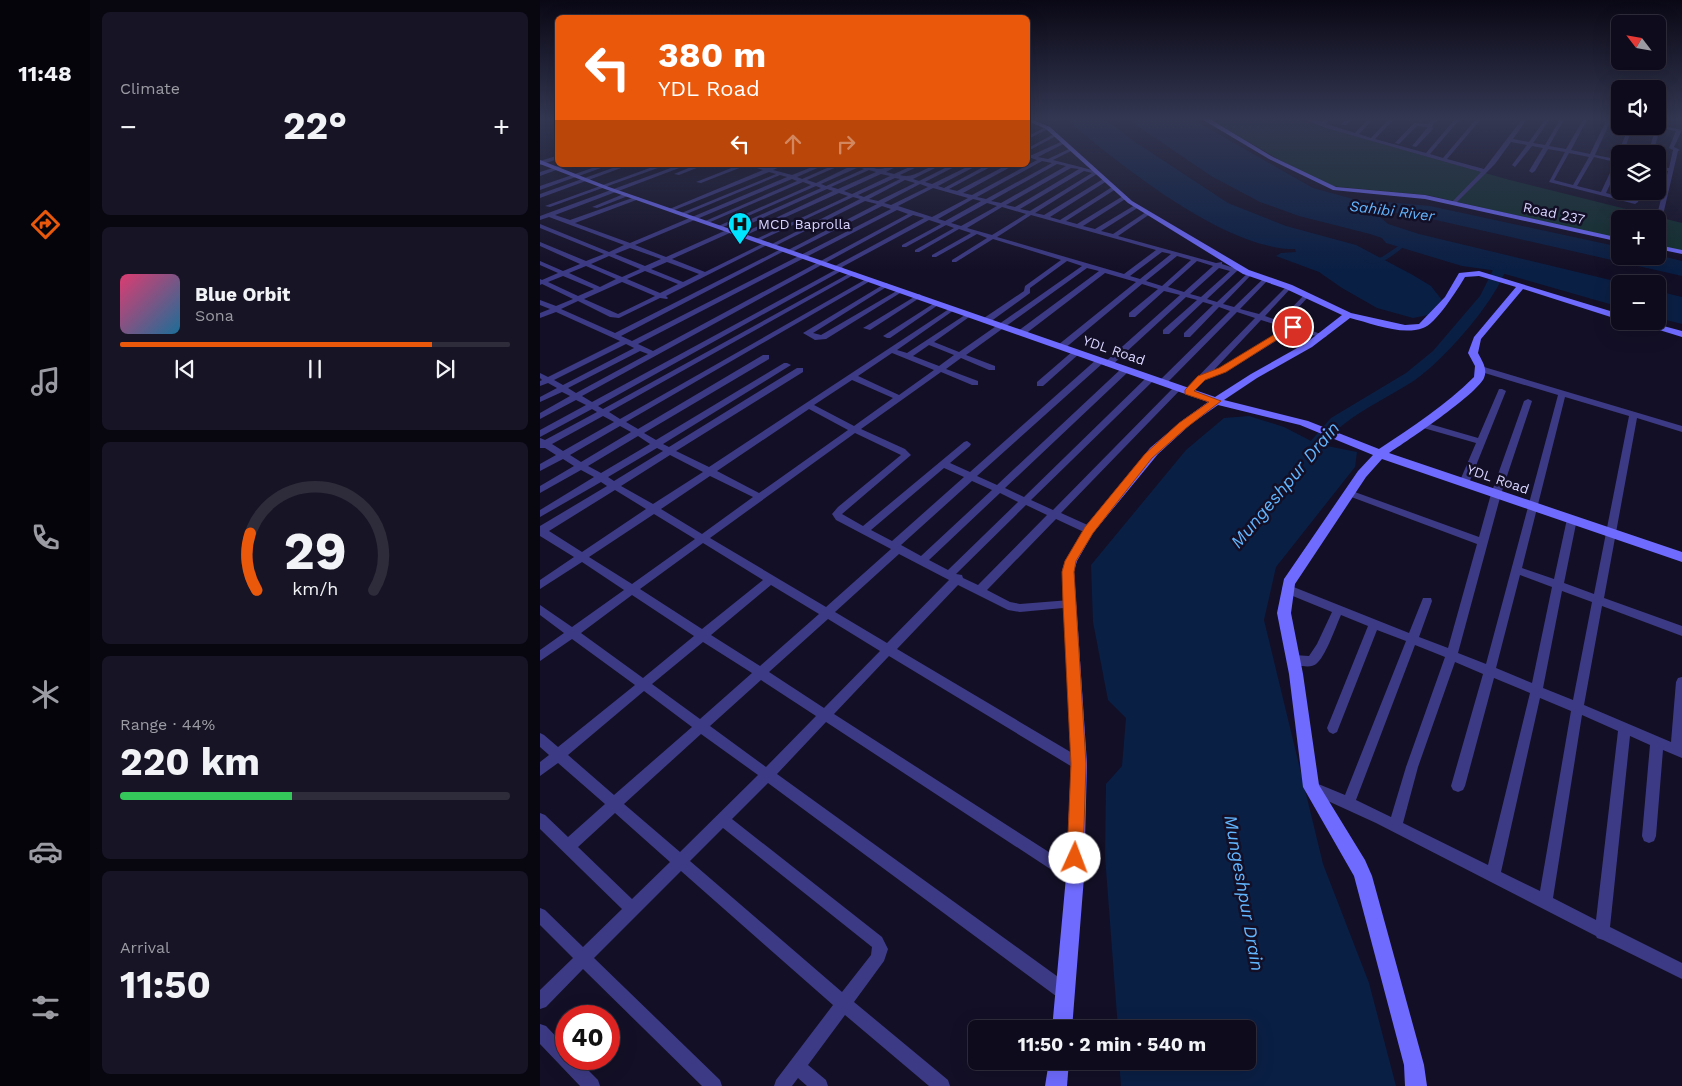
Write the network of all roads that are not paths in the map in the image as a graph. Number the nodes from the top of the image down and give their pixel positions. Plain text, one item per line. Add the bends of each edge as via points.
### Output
1 (565, 169) edge
2 (567, 169) edge
3 (596, 169) edge
4 (616, 169) edge
5 (651, 169) edge
6 (674, 169) edge
7 (691, 169) edge
8 (734, 169) edge
9 (759, 169) edge
10 (759, 169) edge
11 (767, 169) edge
12 (808, 169) edge
13 (829, 169) edge
14 (850, 169) edge
15 (870, 169) joint
16 (889, 169) edge
17 (910, 169) edge
18 (930, 169) edge
19 (947, 169) edge
20 (968, 169) edge
21 (984, 169) edge
22 (1004, 169) edge
23 (1028, 169) edge
24 (1046, 169) edge
25 (1065, 169) edge
26 (1083, 169) joint
27 (1092, 169) edge
28 (1293, 169) edge
29 (1476, 169) edge
30 (1486, 169) edge
31 (1558, 169) edge
32 (1585, 169) edge
33 (1666, 169) edge
34 (1671, 170) joint
35 (1484, 171) junction
36 (882, 172) junction
37 (1096, 172) junction
38 (781, 174) junction
39 (790, 174) junction
40 (674, 175) dead end
41 (576, 176) junction
42 (895, 176) junction
43 (1611, 177) edge
44 (908, 179) junction
45 (586, 180) junction
46 (803, 180) junction
47 (1105, 180) junction
48 (540, 181) edge
49 (699, 182) dead end
50 (920, 182) junction
51 (817, 184) junction
52 (600, 185) junction
53 (933, 186) junction
54 (1574, 187) junction
55 (540, 188) edge
56 (828, 188) junction
57 (1114, 188) junction
58 (945, 189) junction
59 (615, 191) junction
60 (839, 191) junction
61 (958, 193) junction
62 (1603, 194) junction
63 (626, 195) junction
64 (853, 195) junction
65 (540, 196) edge
66 (1611, 196) edge
67 (973, 197) junction
68 (637, 198) junction
69 (1125, 198) junction
70 (864, 199) junction
71 (987, 201) junction
72 (1454, 203) junction
73 (546, 204) dead end
74 (880, 204) junction
75 (1002, 205) junction
76 (661, 206) junction
77 (1137, 206) junction
78 (895, 208) junction
79 (1016, 209) junction
80 (670, 210) junction
81 (1661, 210) edge
82 (913, 213) junction
83 (1031, 213) junction
84 (1148, 213) junction
85 (682, 214) junction
86 (550, 215) junction
87 (1046, 217) junction
88 (540, 218) edge
89 (694, 218) junction
90 (931, 218) junction
91 (562, 219) junction
92 (572, 222) junction
93 (706, 222) junction
94 (1062, 222) junction
95 (946, 223) junction
96 (540, 226) edge
97 (1079, 226) junction
98 (719, 227) junction
99 (960, 227) junction
100 (730, 231) junction
101 (1097, 231) junction
102 (977, 232) junction
103 (742, 235) junction
104 (1114, 236) junction
105 (992, 237) junction
106 (1611, 238) edge
107 (757, 240) junction
108 (540, 244) edge
109 (770, 244) junction
110 (630, 245) junction
111 (904, 246) dead end
112 (1161, 249) junction
113 (1666, 249) edge
114 (787, 250) junction
115 (918, 251) dead end
116 (1682, 252) edge
117 (1176, 253) junction
118 (608, 254) junction
119 (804, 256) junction
120 (934, 256) dead end
121 (1066, 259) junction
122 (1196, 259) junction
123 (1225, 259) junction
124 (666, 260) junction
125 (954, 260) dead end
126 (822, 262) junction
127 (540, 263) edge
128 (586, 263) junction
129 (1087, 265) junction
130 (1218, 265) junction
131 (647, 268) junction
132 (839, 268) junction
133 (1236, 269) junction
134 (1104, 270) junction
135 (562, 273) junction
136 (854, 273) junction
137 (705, 274) junction
138 (1250, 274) junction
139 (1125, 277) junction
140 (624, 278) junction
141 (870, 279) junction
142 (1266, 279) junction
143 (541, 282) edge
144 (1142, 282) junction
145 (683, 284) junction
146 (886, 285) junction
147 (1522, 285) junction
148 (1289, 287) junction
149 (1162, 288) junction
150 (600, 289) junction
151 (902, 290) junction
152 (1184, 294) junction
153 (1308, 295) junction
154 (661, 296) junction
155 (919, 296) junction
156 (578, 299) junction
157 (1202, 300) junction
158 (540, 302) edge
159 (679, 303) junction
160 (938, 303) junction
161 (1218, 304) junction
162 (954, 308) junction
163 (556, 309) junction
164 (1236, 310) junction
165 (970, 314) junction
166 (1611, 314) edge
167 (707, 315) junction
168 (1132, 315) dead end
169 (1348, 315) junction
170 (540, 316) edge
171 (1260, 317) junction
172 (987, 320) junction
173 (1281, 323) junction
174 (1002, 325) junction
175 (1293, 327) junction
176 (867, 328) dead end
177 (1666, 330) edge
178 (1166, 332) dead end
179 (1022, 333) junction
180 (1682, 334) edge
181 (1187, 335) dead end
182 (616, 336) junction
183 (887, 336) dead end
184 (1323, 336) junction
185 (928, 342) junction
186 (632, 344) junction
187 (1061, 348) junction
188 (891, 350) junction
189 (1076, 353) junction
190 (653, 354) junction
191 (960, 355) junction
192 (908, 356) junction
193 (766, 357) dead end
194 (1104, 362) junction
195 (787, 365) dead end
196 (992, 368) dead end
197 (940, 369) junction
198 (1481, 369) junction
199 (800, 370) dead end
200 (1125, 370) junction
201 (851, 376) junction
202 (1150, 378) junction
203 (1202, 378) junction
204 (543, 380) edge
205 (975, 383) dead end
206 (1162, 383) junction
207 (1040, 384) dead end
208 (562, 388) junction
209 (1178, 388) junction
210 (1502, 391) dead end
211 (1188, 392) junction
212 (1562, 394) junction
213 (577, 396) junction
214 (899, 398) junction
215 (540, 400) edge
216 (1216, 401) junction
217 (1528, 402) dead end
218 (593, 405) junction
219 (807, 405) junction
220 (604, 411) junction
221 (1633, 415) junction
222 (540, 416) edge
223 (619, 422) junction
224 (1423, 425) junction
225 (1682, 429) edge
226 (855, 430) junction
227 (638, 433) junction
228 (540, 434) edge
229 (1480, 442) junction
230 (657, 443) junction
231 (542, 444) edge
232 (967, 444) dead end
233 (669, 451) junction
234 (1380, 454) junction
235 (563, 455) junction
236 (943, 464) junction
237 (582, 466) junction
238 (540, 468) edge
239 (709, 471) junction
240 (601, 477) junction
241 (970, 477) junction
242 (1464, 483) junction
243 (615, 485) junction
244 (540, 490) edge
245 (997, 490) junction
246 (1349, 493) junction
247 (1496, 494) junction
248 (760, 497) junction
249 (1022, 502) junction
250 (1533, 507) junction
251 (653, 509) junction
252 (540, 514) edge
253 (1053, 515) junction
254 (1572, 519) junction
255 (865, 530) junction
256 (1089, 530) junction
257 (541, 531) edge
258 (1610, 532) junction
259 (702, 539) junction
260 (1483, 542) junction
261 (896, 546) junction
262 (582, 557) junction
263 (1682, 557) edge
264 (922, 560) junction
265 (1517, 570) junction
266 (954, 576) junction
267 (770, 580) junction
268 (540, 585) edge
269 (1558, 585) junction
270 (632, 589) junction
271 (1287, 589) junction
272 (979, 591) junction
273 (1597, 599) junction
274 (1428, 602) dead end
275 (1070, 604) junction
276 (540, 609) edge
277 (1338, 610) junction
278 (826, 613) junction
279 (1374, 624) junction
280 (1682, 631) edge
281 (572, 632) junction
282 (703, 635) junction
283 (1412, 640) junction
284 (889, 650) junction
285 (1452, 655) junction
286 (540, 656) edge
287 (1293, 660) junction
288 (1490, 671) junction
289 (760, 672) junction
290 (1682, 682) edge
291 (643, 684) junction
292 (1536, 691) junction
293 (1681, 704) edge
294 (1578, 709) junction
295 (826, 715) junction
296 (701, 726) junction
297 (1333, 728) dead end
298 (1624, 729) junction
299 (540, 739) edge
300 (1657, 742) junction
301 (1680, 751) edge
302 (558, 754) junction
303 (1079, 764) junction
304 (540, 770) edge
305 (767, 775) junction
306 (1458, 786) dead end
307 (1311, 787) junction
308 (1348, 803) junction
309 (614, 804) junction
310 (722, 819) junction
311 (540, 820) edge
312 (1395, 826) junction
313 (1649, 836) dead end
314 (568, 846) junction
315 (680, 861) junction
316 (1493, 875) junction
317 (1075, 877) junction
318 (1545, 902) junction
319 (632, 909) junction
320 (540, 915) edge
321 (1602, 933) junction
322 (584, 960) junction
323 (1682, 971) edge
324 (1066, 994) junction
325 (540, 1001) edge
326 (844, 1004) junction
327 (1063, 1020) edge
328 (540, 1032) edge
329 (797, 1066) junction
330 (1058, 1070) edge
331 (592, 1086) edge
332 (714, 1086) edge
333 (782, 1086) edge
334 (820, 1086) edge
335 (942, 1086) edge
336 (1056, 1086) edge
337 (1416, 1086) edge

1 - 48 street
2 - 41 street, YDL Road
3 - 41 street
4 - 45 street
5 - 52 street
6 - 59 street
7 - 40 street
8 - 49 street
9 - 76 street
10 - 80 street
11 - 38 street
12 - 39 street
13 - 46 street
14 - 51 street
15 - 36 street
15 - 56 street
16 - 36 street
17 - 42 street
18 - 44 street
19 - 50 street
20 - 53 street
21 - 58 street
22 - 61 street
23 - 67 street
24 - 71 street
25 - 75 street
26 - 37 street
26 - 79 street
27 - 37 street
28 - 72 street, Road 237 via 1335,189
29 - 35 street
30 - 35 street
31 - 54 street via 1551,181
32 - 54 street
33 - 34 street
34 - 81 street
35 - 72 street
36 - 42 street
36 - 60 street
37 - 47 street
37 - 83 street
38 - 39 street
38 - 85 street
39 - 46 street
39 - 89 street
41 - 45 street, YDL Road
41 - 55 street
42 - 44 street
42 - 64 street
43 - 62 street
44 - 50 street
44 - 70 street
45 - 52 street, YDL Road
45 - 65 street
46 - 51 street
46 - 93 street
47 - 57 street
47 - 87 street
50 - 53 street
50 - 74 street
51 - 56 street
51 - 98 street
52 - 59 street, YDL Road
52 - 73 street
53 - 58 street
53 - 78 street
54 - 62 street
56 - 60 street
56 - 100 street
57 - 69 street
57 - 94 street
58 - 61 street
59 - 63 street, YDL Road
59 - 86 street
60 - 64 street
60 - 103 street
61 - 67 street
62 - 66 street
63 - 68 street, YDL Road
63 - 91 street
64 - 70 street
64 - 107 street
67 - 71 street
67 - 90 street
68 - 76 street, YDL Road
68 - 92 street
69 - 77 street
69 - 97 street
70 - 74 street
70 - 109 street
71 - 75 street
71 - 95 street
72 - 106 street, Road 237
74 - 78 street
74 - 114 street
75 - 79 street
75 - 99 street
76 - 80 street, YDL Road
77 - 84 street
77 - 101 street
78 - 82 street
78 - 119 street
79 - 83 street
80 - 85 street, YDL Road
82 - 90 street
82 - 126 street
83 - 87 street
83 - 105 street
84 - 104 street
84 - 123 street
85 - 89 street, YDL Road
86 - 88 street
86 - 91 street
87 - 94 street
89 - 93 street, YDL Road
89 - 110 street
90 - 95 street
90 - 132 street
91 - 92 street
92 - 110 street
93 - 98 street, YDL Road
94 - 97 street
95 - 99 street
95 - 111 street
96 - 118 street
97 - 101 street
98 - 100 street, YDL Road
99 - 102 street
99 - 115 street
100 - 103 street, YDL Road
100 - 124 street
101 - 104 street
102 - 105 street
102 - 120 street
103 - 107 street, YDL Road
104 - 112 street
105 - 121 street
105 - 125 street
107 - 109 street, YDL Road
108 - 128 street
109 - 114 street, YDL Road
109 - 137 street
110 - 118 street
110 - 124 street
112 - 117 street
112 - 139 street
113 - 116 street
114 - 119 street, YDL Road
114 - 159 street
117 - 122 street
117 - 144 street
118 - 128 street
118 - 131 street
119 - 126 street, YDL Road
119 - 167 street
121 - 129 street
121 - 172 street via 1026,286 1028,292
122 - 130 street
122 - 149 street
123 - 130 street
123 - 133 street
124 - 131 street
124 - 137 street
126 - 132 street, YDL Road
126 - 167 street
127 - 135 street
128 - 135 street
128 - 140 street
129 - 134 street
129 - 174 street
130 - 133 street
130 - 152 street
131 - 140 street
131 - 145 street
132 - 136 street, YDL Road
132 - 218 street
133 - 138 street
133 - 157 street
134 - 139 street
134 - 179 street
135 - 143 street
135 - 150 street
136 - 141 street, YDL Road
136 - 220 street
137 - 145 street
138 - 142 street
138 - 161 street
139 - 144 street
140 - 150 street
140 - 154 street
141 - 146 street, YDL Road
141 - 223 street
142 - 148 street
142 - 164 street
143 - 156 street
144 - 149 street
144 - 187 street
145 - 154 street
146 - 151 street, YDL Road
146 - 151 street via 807,333 823,337
147 - 166 street
147 - 169 street via 1482,273 1462,274 1448,298 1422,326 1405,328
147 - 198 street via 1476,341 1473,354
148 - 153 street
148 - 171 street
149 - 152 street
149 - 168 street
150 - 156 street
151 - 155 street, YDL Road
152 - 157 street
152 - 194 street
153 - 169 street
153 - 173 street
154 - 156 street via 616,316
154 - 159 street
155 - 160 street, YDL Road
155 - 176 street
156 - 163 street
157 - 161 street
157 - 178 street
158 - 163 street
159 - 167 street
159 - 182 street
160 - 162 street, YDL Road
160 - 183 street
161 - 164 street
161 - 181 street
162 - 165 street, YDL Road
162 - 188 street
163 - 170 street
163 - 182 street
164 - 171 street
164 - 206 street
165 - 172 street, YDL Road
165 - 185 street
167 - 186 street
167 - 190 street
169 - 184 street
171 - 173 street
171 - 203 street
172 - 174 street, YDL Road
173 - 175 street
174 - 179 street, YDL Road
174 - 191 street
175 - 184 street
175 - 203 street via 1223,370
177 - 180 street
179 - 187 street, YDL Road
182 - 186 street
184 - 216 street
185 - 191 street
185 - 192 street
186 - 190 street
186 - 204 street
186 - 208 street
187 - 189 street, YDL Road
188 - 192 street
188 - 201 street
189 - 194 street, YDL Road
189 - 207 street
190 - 213 street
191 - 196 street
191 - 197 street
192 - 197 street
193 - 227 street
194 - 200 street, YDL Road
194 - 241 street
195 - 230 street
197 - 205 street
197 - 214 street
198 - 212 street
198 - 224 street via 1479,378 1464,393
199 - 233 street
200 - 202 street, YDL Road
200 - 245 street
201 - 214 street
201 - 219 street
202 - 206 street, YDL Road
202 - 249 street
203 - 211 street
204 - 208 street
206 - 209 street, YDL Road
208 - 213 street
208 - 215 street
209 - 211 street, YDL Road
209 - 253 street
210 - 229 street
211 - 216 street, YDL Road
212 - 221 street
212 - 250 street
213 - 218 street
213 - 222 street
214 - 226 street
216 - 234 street, YDL Road via 1312,426
216 - 256 street via 1154,451
217 - 247 street
218 - 220 street
218 - 228 street
219 - 226 street
219 - 239 street
220 - 223 street
220 - 231 street
221 - 225 street
221 - 258 street
223 - 227 street
223 - 235 street
224 - 229 street
224 - 234 street
226 - 248 street
226 - 255 street via 906,455 837,514
227 - 230 street
227 - 237 street
229 - 242 street
230 - 233 street
230 - 240 street
231 - 235 street
232 - 236 street
233 - 239 street
233 - 243 street
234 - 242 street, YDL Road
234 - 246 street
235 - 237 street
235 - 238 street
236 - 241 street
236 - 255 street
237 - 240 street
237 - 244 street
239 - 248 street
239 - 251 street
240 - 243 street
240 - 252 street
241 - 245 street
241 - 261 street
242 - 247 street, YDL Road
243 - 251 street
243 - 257 street
245 - 249 street
245 - 264 street
246 - 260 street
246 - 271 street
247 - 250 street, YDL Road
247 - 260 street
248 - 259 street
249 - 253 street
249 - 266 street
250 - 254 street, YDL Road
250 - 265 street
251 - 259 street
251 - 262 street
253 - 256 street
253 - 272 street
254 - 258 street, YDL Road
254 - 269 street
255 - 261 street
256 - 275 street via 1069,566
257 - 262 street
258 - 263 street, YDL Road
258 - 273 street
259 - 267 street
259 - 270 street
260 - 285 street
261 - 264 street
261 - 278 street
262 - 268 street
262 - 270 street
264 - 266 street
265 - 269 street
265 - 288 street
266 - 272 street
266 - 284 street
267 - 278 street
267 - 282 street
269 - 273 street
269 - 292 street
270 - 281 street
270 - 282 street
271 - 277 street
271 - 287 street via 1284,613
272 - 275 street via 1014,607
273 - 280 street
273 - 294 street
274 - 283 street
275 - 303 street
276 - 281 street
277 - 279 street
277 - 287 street via 1312,661
278 - 284 street
278 - 289 street
279 - 283 street
279 - 297 street
281 - 286 street
281 - 291 street
282 - 289 street
282 - 291 street
283 - 285 street
283 - 308 street
284 - 295 street
284 - 303 street
285 - 288 street
285 - 312 street via 1412,767
287 - 307 street
288 - 292 street
288 - 306 street
289 - 295 street
289 - 296 street
290 - 293 street
291 - 296 street
291 - 302 street
292 - 294 street
292 - 316 street
293 - 301 street
294 - 298 street
294 - 318 street
295 - 305 street
295 - 317 street
296 - 305 street
296 - 309 street
298 - 300 street
298 - 321 street
299 - 302 street
300 - 301 street
300 - 313 street
302 - 304 street
302 - 309 street
303 - 317 street
305 - 310 street
305 - 324 street
307 - 308 street
307 - 337 street via 1362,876 1414,1065
308 - 312 street
309 - 314 street
309 - 315 street
310 - 315 street
310 - 326 street via 880,947 876,960
311 - 314 street
312 - 316 street
314 - 319 street
315 - 319 street
315 - 326 street
316 - 318 street
317 - 324 street
318 - 321 street
319 - 322 street
320 - 322 street
321 - 323 street
322 - 325 street
322 - 332 street
324 - 327 street
326 - 329 street
326 - 335 street
328 - 331 street
329 - 333 street
329 - 334 street
330 - 336 street

